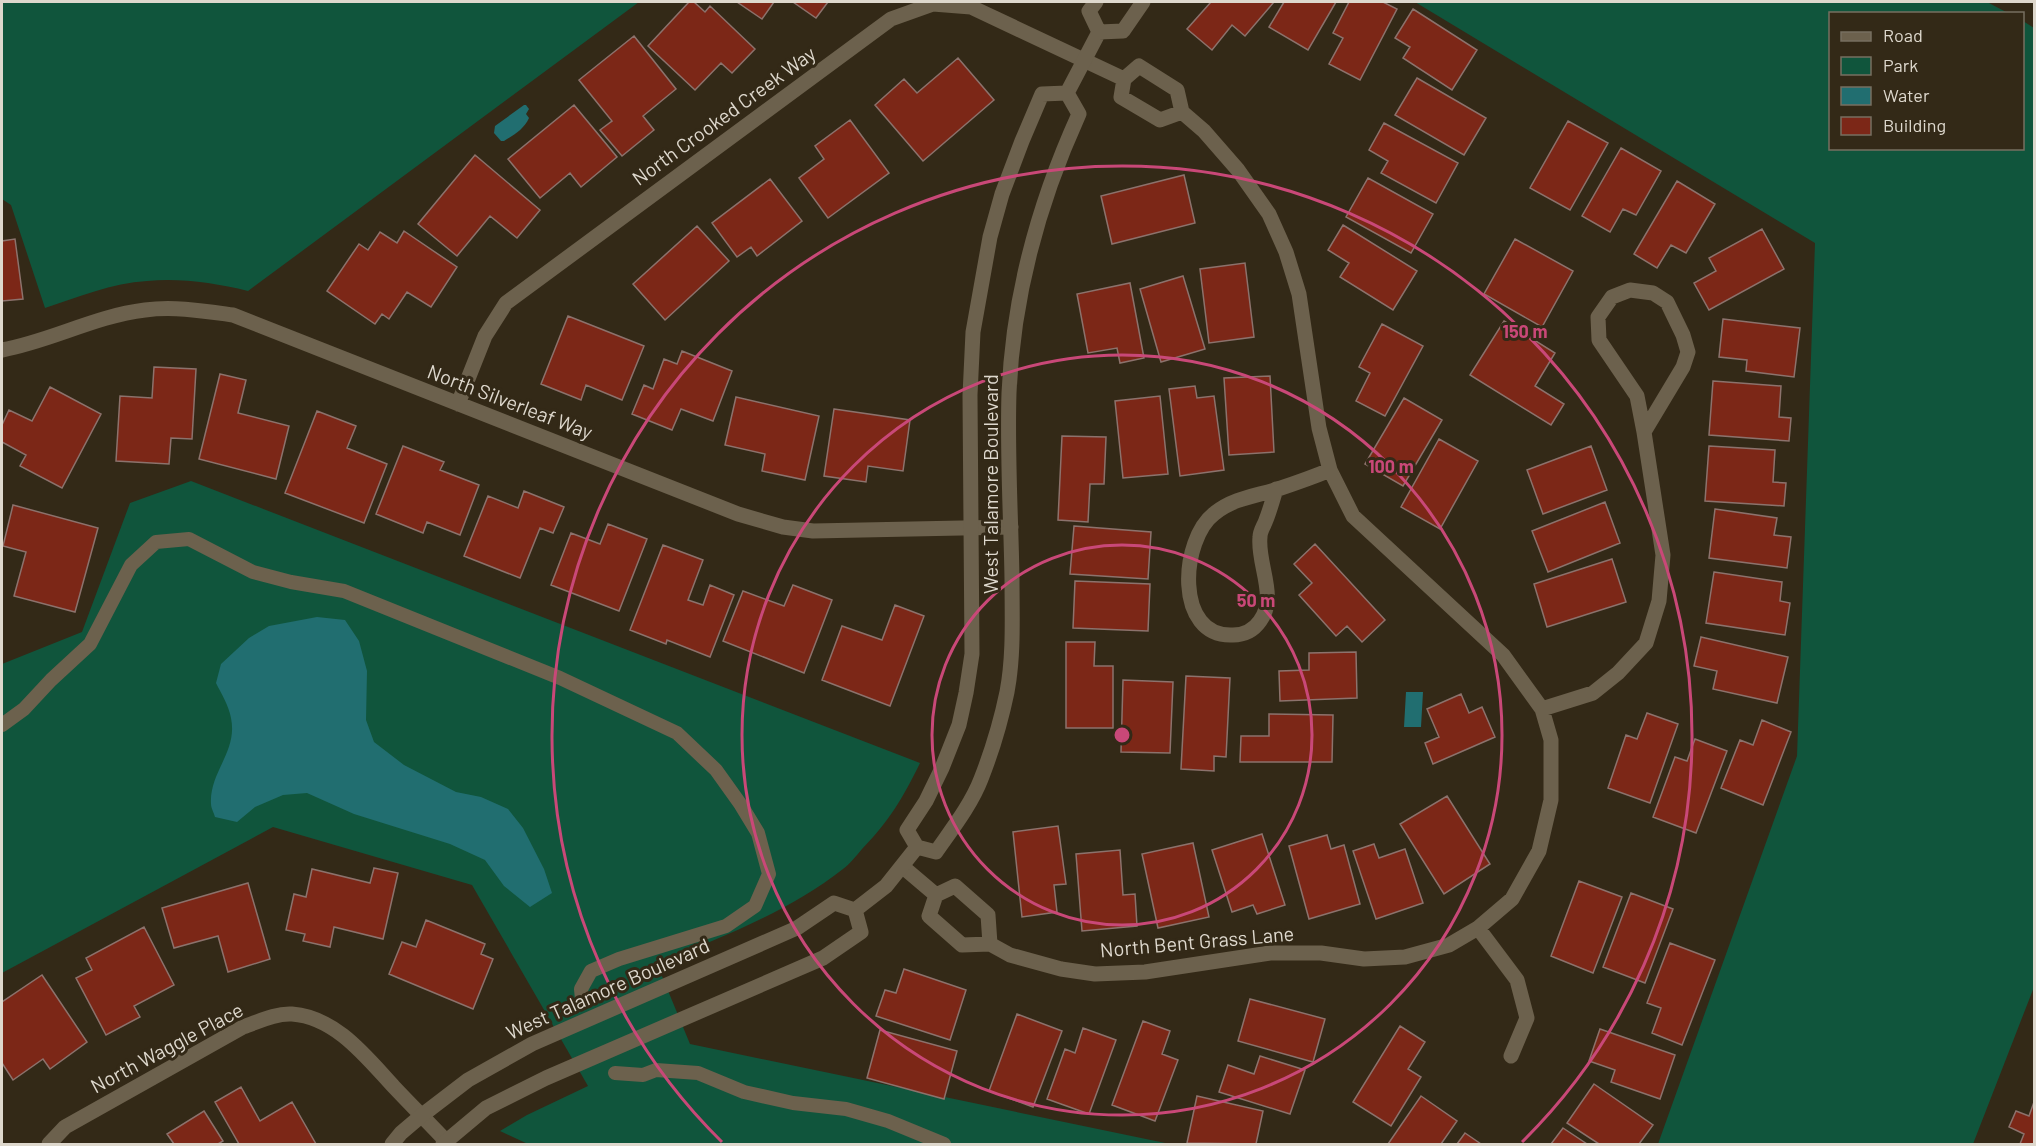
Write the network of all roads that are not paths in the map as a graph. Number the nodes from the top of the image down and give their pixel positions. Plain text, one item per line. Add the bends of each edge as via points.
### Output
1 (1096, 2) edge
2 (1143, 2) edge
3 (1099, 32) junction
4 (1084, 60) junction
5 (1124, 79) junction
6 (1067, 93) junction
7 (1182, 112) junction
8 (2, 350) edge
9 (458, 404) junction
10 (1644, 432) junction
11 (1330, 470) junction
12 (1276, 489) junction
13 (1011, 527) junction
14 (971, 529) junction
15 (1542, 709) junction
16 (2, 725) edge
17 (917, 847) junction
18 (903, 867) junction
19 (936, 895) junction
20 (855, 910) junction
21 (1478, 928) junction
22 (990, 944) junction
23 (582, 999) dead end
24 (1511, 1056) dead end
25 (615, 1073) dead end
26 (421, 1116) junction
27 (444, 1143) edge
28 (49, 1144) edge
29 (392, 1144) edge
30 (944, 1144) edge

1 - 3 street via 1089,11
2 - 3 street via 1123,31
3 - 4 street
4 - 5 street, North Crooked Creek Way
4 - 6 street
4 - 9 street, North Crooked Creek Way via 971,7 933,4 891,19 506,303 485,336
5 - 7 street via 1121,97 1160,120
5 - 7 street via 1139,66 1177,90
6 - 13 street, West Talamore Boulevard via 1078,114 1043,204 1023,280 1013,339 1009,394
6 - 14 street, West Talamore Boulevard via 1042,94 1002,194 990,237 973,333
7 - 11 street, North Bent Grass Lane via 1238,170 1269,214 1286,252 1299,294 1319,428
8 - 9 street, North Silverleaf Way via 146,309 193,309 233,315
9 - 14 street, North Silverleaf Way via 738,514 783,527 813,531
10 - 10 street via 1688,352 1667,302 1653,293 1630,290 1612,297 1598,317 1599,340 1637,396
10 - 15 street via 1663,555 1659,601 1646,644 1593,693
11 - 12 street
11 - 15 street, North Bent Grass Lane via 1353,516 1503,655
12 - 12 street via 1237,499 1213,514 1201,528 1189,566 1191,606 1209,630 1222,635 1248,633 1261,620 1267,605 1267,586 1259,552 1260,533
13 - 14 street, North Silverleaf Way
13 - 17 street, West Talamore Boulevard via 1013,632 1007,690 996,736 981,780 936,852
14 - 17 street, West Talamore Boulevard via 972,654 966,693 942,768 907,830
15 - 21 street, North Bent Grass Lane via 1551,740 1551,800 1539,851 1512,898
16 - 23 lane via 24,709 90,644 131,565 156,542 189,539 253,572 344,591 560,678 678,733 716,770 741,805 758,833 769,874 754,906 726,926 591,971 581,989
17 - 18 street
18 - 19 street
18 - 20 street
19 - 22 street, North Bent Grass Lane via 929,915 962,945
19 - 22 street via 956,886 988,915
20 - 26 street, West Talamore Boulevard via 834,903 797,928 532,1044 468,1080
20 - 27 street via 861,932 823,958 546,1078 486,1108
21 - 22 street, North Bent Grass Lane via 1449,945 1405,957 1270,953 1145,972 1105,974 1061,969 1010,955
21 - 24 street via 1520,989 1527,1018
25 - 30 lane via 698,1073 744,1092 888,1120
26 - 27 street, North Waggle Place
26 - 28 street, North Waggle Place via 348,1040 312,1018 291,1014 243,1027 65,1127
26 - 29 street, West Talamore Boulevard

